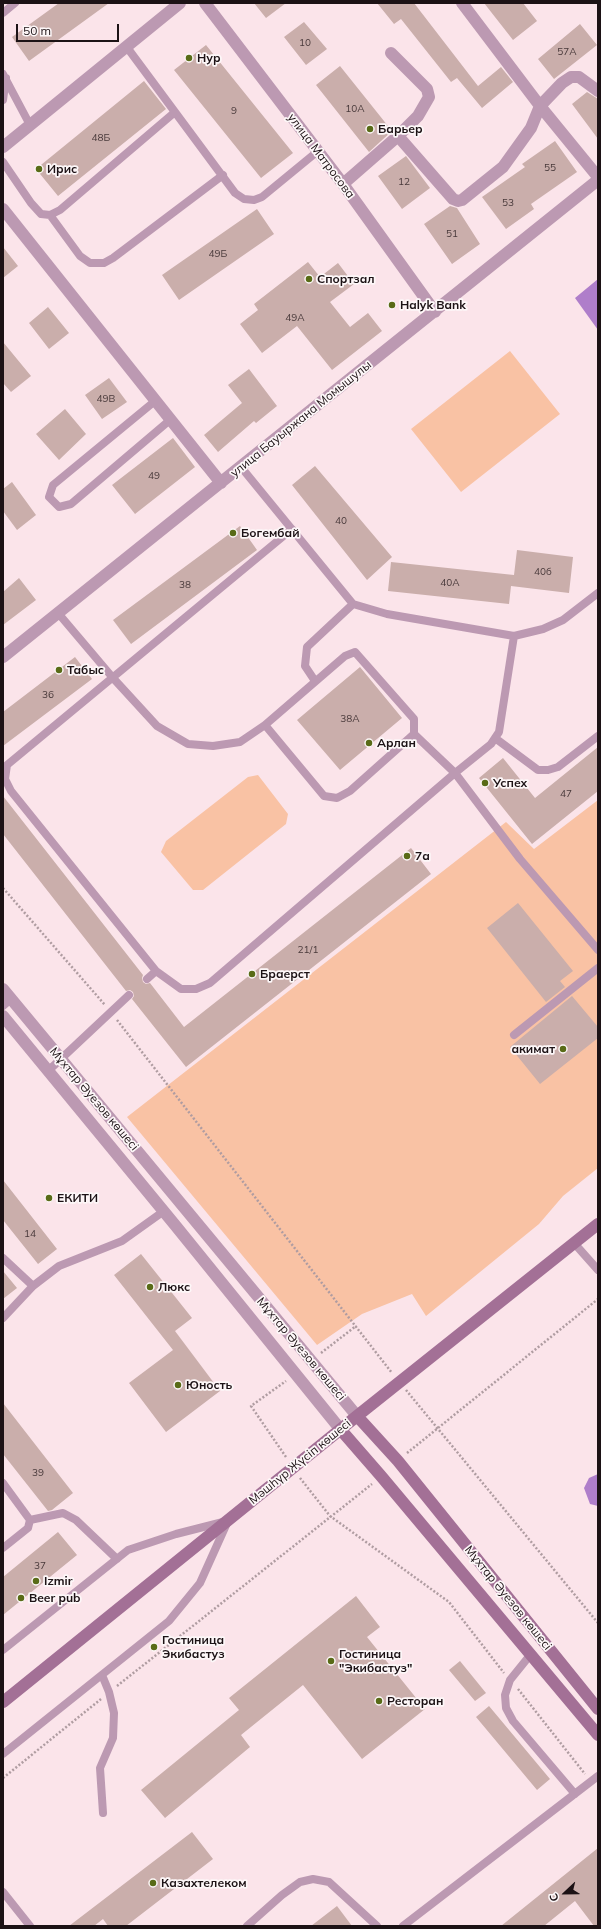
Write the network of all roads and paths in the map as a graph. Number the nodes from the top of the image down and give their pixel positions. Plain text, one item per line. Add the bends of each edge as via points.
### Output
1 (15, 3) edge
2 (180, 3) edge
3 (204, 3) edge
4 (462, 3) edge
5 (3, 13) edge
6 (126, 46) junction
7 (391, 53) dead end
8 (4, 76) edge
9 (598, 91) edge
10 (3, 100) edge
11 (540, 106) junction
12 (176, 112) junction
13 (30, 125) junction
14 (398, 136) junction
15 (3, 147) edge
16 (318, 151) junction
17 (3, 162) edge
18 (223, 175) junction
19 (598, 178) edge
20 (343, 184) junction
21 (3, 209) edge
22 (50, 215) junction
23 (435, 312) junction
24 (155, 401) junction
25 (170, 420) junction
26 (241, 467) junction
27 (221, 483) junction
28 (292, 529) junction
29 (598, 593) edge
30 (353, 604) junction
31 (58, 613) junction
32 (514, 636) junction
33 (4, 654) edge
34 (113, 678) junction
35 (314, 681) junction
36 (265, 725) junction
37 (414, 734) junction
38 (598, 736) edge
39 (495, 738) junction
40 (455, 773) junction
41 (3, 888) edge
42 (598, 950) edge
43 (598, 968) edge
44 (156, 971) junction
45 (147, 979) dead end
46 (3, 989) edge
47 (129, 996) dead end
48 (7, 1002) edge
49 (111, 1011) junction
50 (3, 1016) edge
51 (514, 1035) dead end
52 (60, 1058) junction
53 (48, 1071) junction
54 (164, 1211) junction
55 (598, 1224) edge
56 (574, 1243) junction
57 (3, 1258) edge
58 (598, 1270) edge
59 (33, 1286) junction
60 (598, 1299) edge
61 (3, 1318) edge
62 (399, 1382) junction
63 (251, 1406) dead end
64 (357, 1416) junction
65 (438, 1428) junction
66 (341, 1430) junction
67 (398, 1461) junction
68 (293, 1468) junction
69 (382, 1476) junction
70 (3, 1483) edge
71 (330, 1516) junction
72 (30, 1520) junction
73 (228, 1521) junction
74 (3, 1548) edge
75 (116, 1559) junction
76 (598, 1623) edge
77 (3, 1650) edge
78 (531, 1654) junction
79 (102, 1675) junction
80 (510, 1680) junction
81 (109, 1692) junction
82 (3, 1702) edge
83 (598, 1709) edge
84 (598, 1734) edge
85 (3, 1754) edge
86 (598, 1776) edge
87 (3, 1778) edge
88 (591, 1782) junction
89 (575, 1794) junction
90 (103, 1813) dead end
91 (3, 1892) edge
92 (373, 1925) edge
93 (30, 1926) edge
94 (247, 1926) edge
95 (403, 1926) edge

1 - 5 lane
2 - 6 street
3 - 16 street, улица Матросова
4 - 11 street
6 - 12 lane
6 - 13 street
7 - 14 street via 427,89 430,97 418,116
8 - 10 lane
8 - 13 lane
9 - 11 street via 585,81 571,77
11 - 14 street via 531,128 503,167 458,201 453,199
11 - 19 street
12 - 18 lane
12 - 22 lane via 60,210
13 - 15 street
14 - 20 street
16 - 18 lane via 262,197 254,200 235,193
16 - 20 street, улица Матросова
17 - 22 lane via 31,203 41,214
18 - 22 lane via 104,263 90,263 80,256
19 - 23 street, улица Бауыржана Момышулы
20 - 23 street, улица Матросова
21 - 24 street
23 - 26 street, улица Бауыржана Момышулы
24 - 25 street
24 - 25 lane via 53,485 49,497 59,507 71,504
25 - 27 street
26 - 27 street, улица Бауыржана Момышулы
26 - 28 lane
27 - 31 street, улица Бауыржана Момышулы
28 - 30 lane
28 - 34 lane
29 - 32 lane via 563,620 544,629
30 - 32 lane via 387,614
30 - 35 lane via 306,647 305,666
31 - 33 street, улица Бауыржана Момышулы
31 - 34 lane
32 - 39 lane via 499,732
34 - 36 lane via 157,726 188,744 213,746 240,742
34 - 44 lane via 7,765 5,779 11,792
35 - 36 lane
35 - 37 lane via 345,656 355,652 414,719
36 - 37 lane via 324,796 336,798 350,791
37 - 40 lane
38 - 39 lane via 558,767 548,770 538,770
39 - 40 lane
40 - 42 lane via 520,859
40 - 44 lane via 210,983 196,989 181,989
41 - 49 path
43 - 51 lane
44 - 45 lane
46 - 48 street, Мұхтар Әуезов көшесі
47 - 49 lane
48 - 52 street, Мұхтар Әуезов көшесі
49 - 52 lane
49 - 62 path
50 - 53 street, Мұхтар Әуезов көшесі
52 - 53 lane
52 - 64 street, Мұхтар Әуезов көшесі
53 - 54 street, Мұхтар Әуезов көшесі
54 - 59 lane via 122,1241 59,1266
54 - 66 street, Мұхтар Әуезов көшесі
55 - 56 main road, Мәшһүр Жүсіп көшесі
56 - 58 lane
56 - 62 main road, Мәшһүр Жүсіп көшесі
57 - 59 lane
59 - 61 lane
60 - 65 path
62 - 64 main road, Мәшһүр Жүсіп көшесі
62 - 65 path
63 - 68 path
64 - 66 main road, Мәшһүр Жүсіп көшесі
64 - 67 main road, Мұхтар Әуезов көшесі
65 - 67 path
65 - 76 path
66 - 68 main road, Мәшһүр Жүсіп көшесі
66 - 69 main road, Мұхтар Әуезов көшесі
67 - 83 main road, Мұхтар Әуезов көшесі
68 - 71 path
68 - 73 main road, Мәшһүр Жүсіп көшесі
69 - 71 path
69 - 78 main road, Мұхтар Әуезов көшесі
70 - 72 lane
71 - 80 path via 449,1602
71 - 81 path
72 - 74 lane via 28,1528
72 - 75 lane via 63,1513 76,1520
73 - 75 lane via 128,1550
73 - 79 lane via 200,1583 170,1621
73 - 82 main road, Мәшһүр Жүсіп көшесі
75 - 77 lane
78 - 80 lane
78 - 84 main road, Мұхтар Әуезов көшесі
79 - 81 lane
79 - 85 lane
80 - 88 path
80 - 89 lane via 505,1695 506,1708 513,1720
81 - 87 path
81 - 90 lane via 114,1713 113,1738 100,1768
86 - 88 lane
88 - 89 lane
89 - 95 lane
91 - 93 lane
92 - 94 lane via 329,1882 313,1879 300,1882

